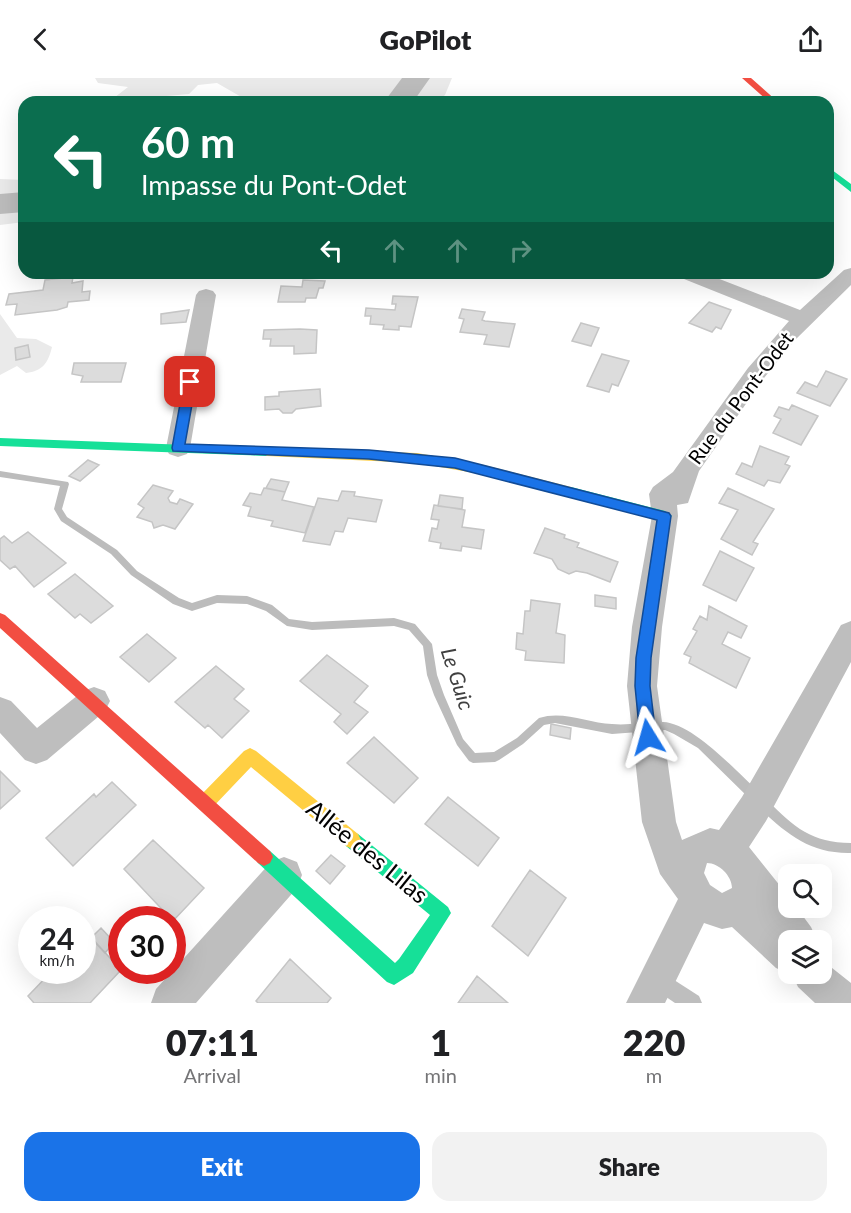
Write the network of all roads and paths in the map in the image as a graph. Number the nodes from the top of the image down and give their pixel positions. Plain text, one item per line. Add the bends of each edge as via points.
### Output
1 (746, 78) edge
2 (767, 96) edge
3 (834, 175) edge
4 (851, 189) edge
5 (851, 274) edge
6 (701, 279) edge
7 (206, 295) dead end
8 (804, 319) junction
9 (0, 442) edge
10 (178, 448) junction
11 (664, 516) junction
12 (0, 619) edge
13 (851, 634) edge
14 (94, 701) junction
15 (0, 711) edge
16 (654, 771) junction
17 (205, 803) junction
18 (727, 856) junction
19 (284, 875) junction
20 (710, 900) junction
21 (790, 930) edge
22 (778, 947) edge
23 (658, 978) edge
24 (823, 984) edge
25 (831, 984) edge
26 (170, 1003) edge
27 (692, 1003) edge
28 (845, 1003) edge

1 - 2 main road
3 - 4 main road
5 - 8 street, Rue du Pont-Odet
6 - 8 street, Rue du Pont-Odet
7 - 10 street
8 - 11 street, Rue du Pont-Odet via 756,373 682,479 678,498
9 - 10 main road
10 - 11 main road via 369,455 455,463
11 - 16 street, Rue du Pont-Odet via 644,658 646,727
12 - 14 main road, Allée des Lilas
13 - 18 street
14 - 15 street via 36,749
14 - 17 main road, Allée des Lilas
16 - 18 street, Rue du Pont-Odet via 674,819
16 - 20 street, Rue du Pont-Odet via 659,822 672,862
17 - 19 main road, Allée des Lilas
17 - 19 main road, Allée des Lilas via 250,756 442,913 406,966 394,975
18 - 20 street via 686,865
18 - 20 street via 750,885 744,902
18 - 21 street, Rue du Pont-Odet
19 - 26 street
20 - 22 street, Rue du Pont-Odet
20 - 23 street via 697,935
23 - 27 lane
24 - 28 street
25 - 28 street

